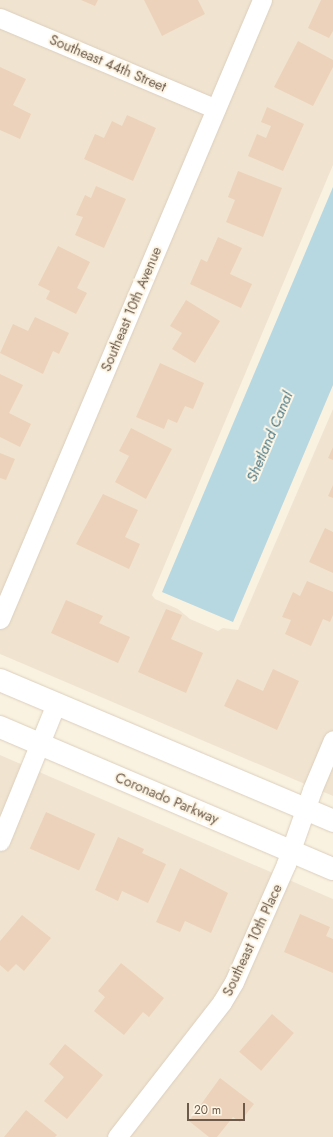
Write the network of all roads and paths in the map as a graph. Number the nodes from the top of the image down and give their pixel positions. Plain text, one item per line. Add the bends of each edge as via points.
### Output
1 (262, 0) edge
2 (0, 18) edge
3 (216, 108) junction
4 (0, 619) edge
5 (0, 680) edge
6 (56, 704) junction
7 (0, 727) edge
8 (333, 740) edge
9 (39, 744) junction
10 (305, 810) junction
11 (333, 821) edge
12 (0, 841) edge
13 (291, 852) junction
14 (333, 869) edge
15 (117, 1137) edge

1 - 3 street, Southeast 10th Avenue
2 - 3 street, Southeast 44th Street
3 - 4 street, Southeast 10th Avenue
5 - 6 street
6 - 9 street
6 - 10 street
7 - 9 street, Coronado Parkway
8 - 10 street, Southeast 10th Place
9 - 12 street
9 - 13 street, Coronado Parkway
10 - 11 street
10 - 13 street, Southeast 10th Place
13 - 14 street, Coronado Parkway
13 - 15 street, Southeast 10th Place via 256,936 222,1002

